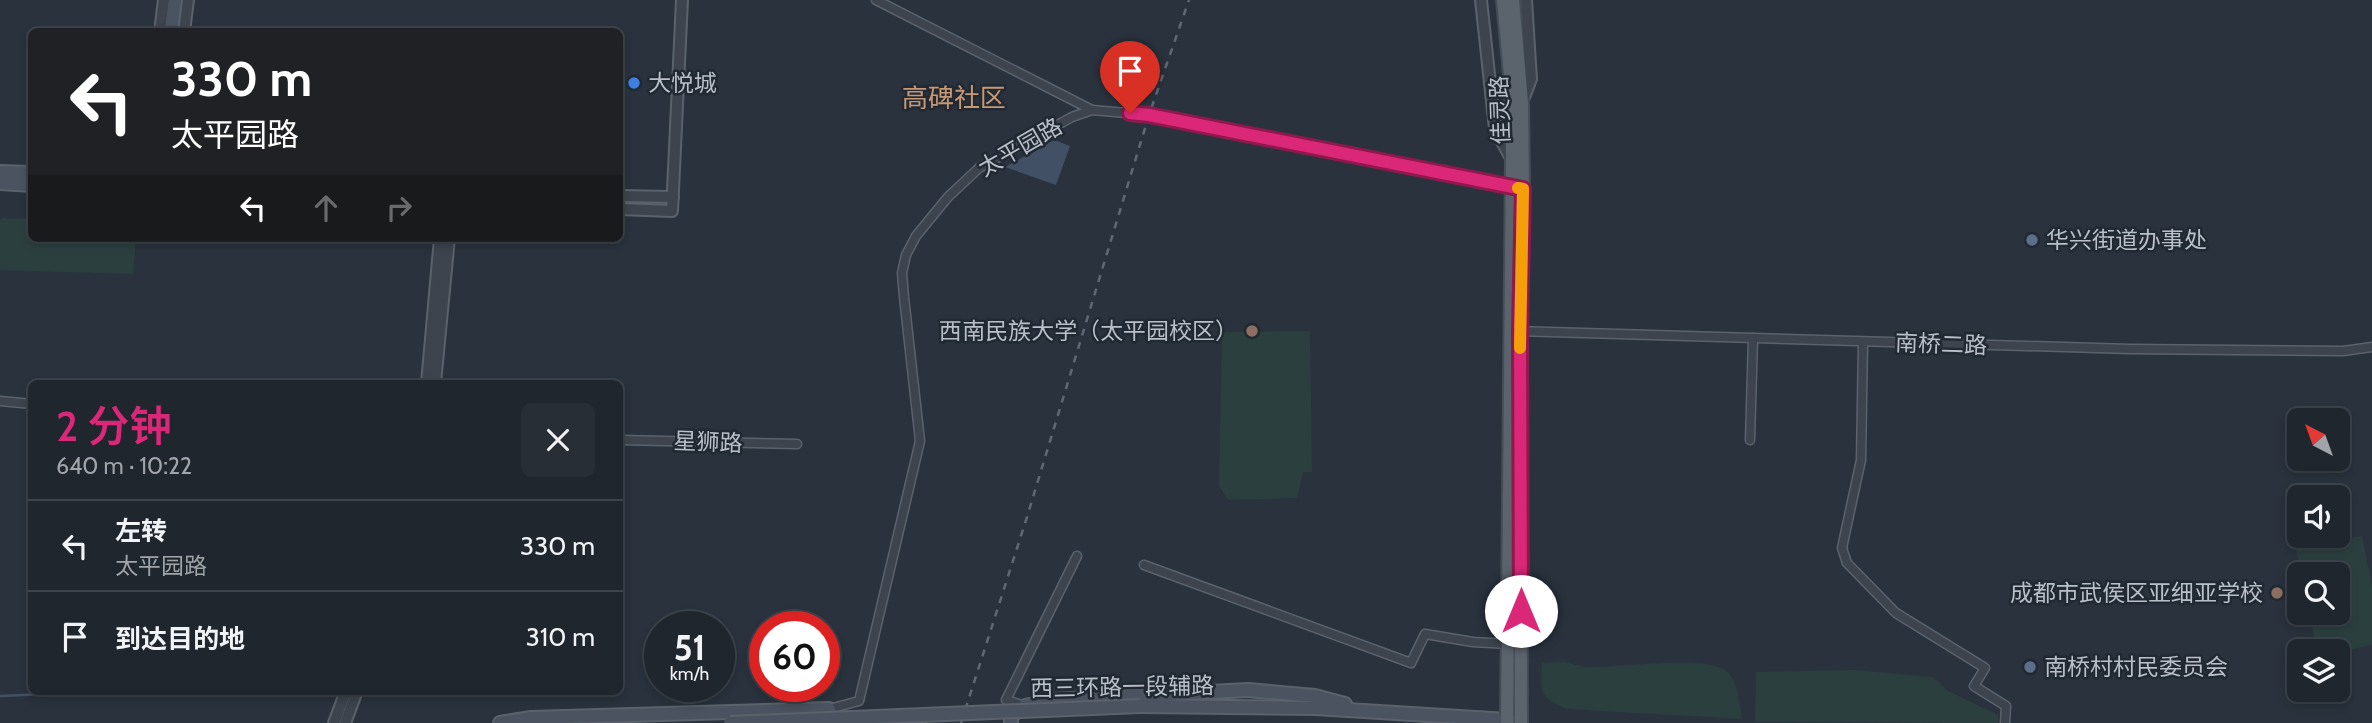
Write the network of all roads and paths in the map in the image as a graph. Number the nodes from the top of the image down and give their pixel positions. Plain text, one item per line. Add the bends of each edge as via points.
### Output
1 (164, 0) edge
2 (174, 0) edge
3 (188, 0) edge
4 (682, 0) edge
5 (876, 0) edge
6 (1481, 0) edge
7 (1503, 0) edge
8 (1513, 0) edge
9 (1526, 0) edge
10 (160, 28) edge
11 (171, 28) edge
12 (184, 28) edge
13 (1516, 85) junction
14 (1522, 102) junction
15 (1092, 110) junction
16 (1512, 160) junction
17 (0, 172) edge
18 (28, 173) edge
19 (0, 183) edge
20 (28, 185) edge
21 (1517, 188) junction
22 (623, 196) edge
23 (673, 197) junction
24 (623, 209) edge
25 (440, 242) edge
26 (449, 242) edge
27 (1515, 330) junction
28 (1753, 338) junction
29 (1863, 342) junction
30 (2372, 347) edge
31 (428, 380) edge
32 (435, 380) edge
33 (0, 401) edge
34 (28, 404) edge
35 (623, 440) edge
36 (1749, 440) dead end
37 (797, 444) dead end
38 (1077, 555) dead end
39 (1144, 565) dead end
40 (1508, 644) junction
41 (344, 695) edge
42 (356, 695) edge
43 (1025, 706) junction
44 (829, 709) junction
45 (1372, 712) junction
46 (1512, 722) edge
47 (334, 723) edge
48 (345, 723) edge
49 (500, 723) edge
50 (730, 723) edge
51 (828, 723) edge
52 (1012, 723) edge
53 (2005, 723) edge

1 - 10 street
2 - 11 main road
3 - 12 street
4 - 23 street
5 - 15 street
6 - 16 street via 1496,129
7 - 13 main road, 佳灵路
8 - 13 main road, 佳灵路
9 - 14 street via 1531,79
13 - 14 main road, 佳灵路
13 - 16 main road, 佳灵路
14 - 21 main road, 佳灵路
15 - 21 street, 太平园路 via 1149,115
15 - 44 street, 太平园路 via 979,168 948,197 906,255 902,273 920,440 859,701
16 - 21 main road, 佳灵路
17 - 18 main road
19 - 20 main road
21 - 27 main road, 佳灵路
22 - 23 street
23 - 24 street via 673,211
25 - 31 street
26 - 32 street
27 - 28 street, 南桥二路
27 - 40 main road, 佳灵路
27 - 46 main road, 佳灵路
28 - 29 street, 南桥二路
28 - 36 street
29 - 30 street, 南桥二路 via 2316,351
29 - 53 street via 1861,460 1842,548 1847,563 1896,613 1984,668 1973,686 2006,706
33 - 34 street
35 - 37 street, 星狮路
38 - 43 street via 1006,699
39 - 40 street via 1411,663 1425,634
40 - 46 main road, 佳灵路
41 - 47 street
42 - 48 street
43 - 45 main road via 1121,695 1248,690 1315,696
43 - 52 main road via 1012,716
44 - 49 main road via 531,718
44 - 51 main road
45 - 46 main road, 西三环路一段辅路
45 - 50 main road, 西三环路一段辅路, bridge via 1140,706

